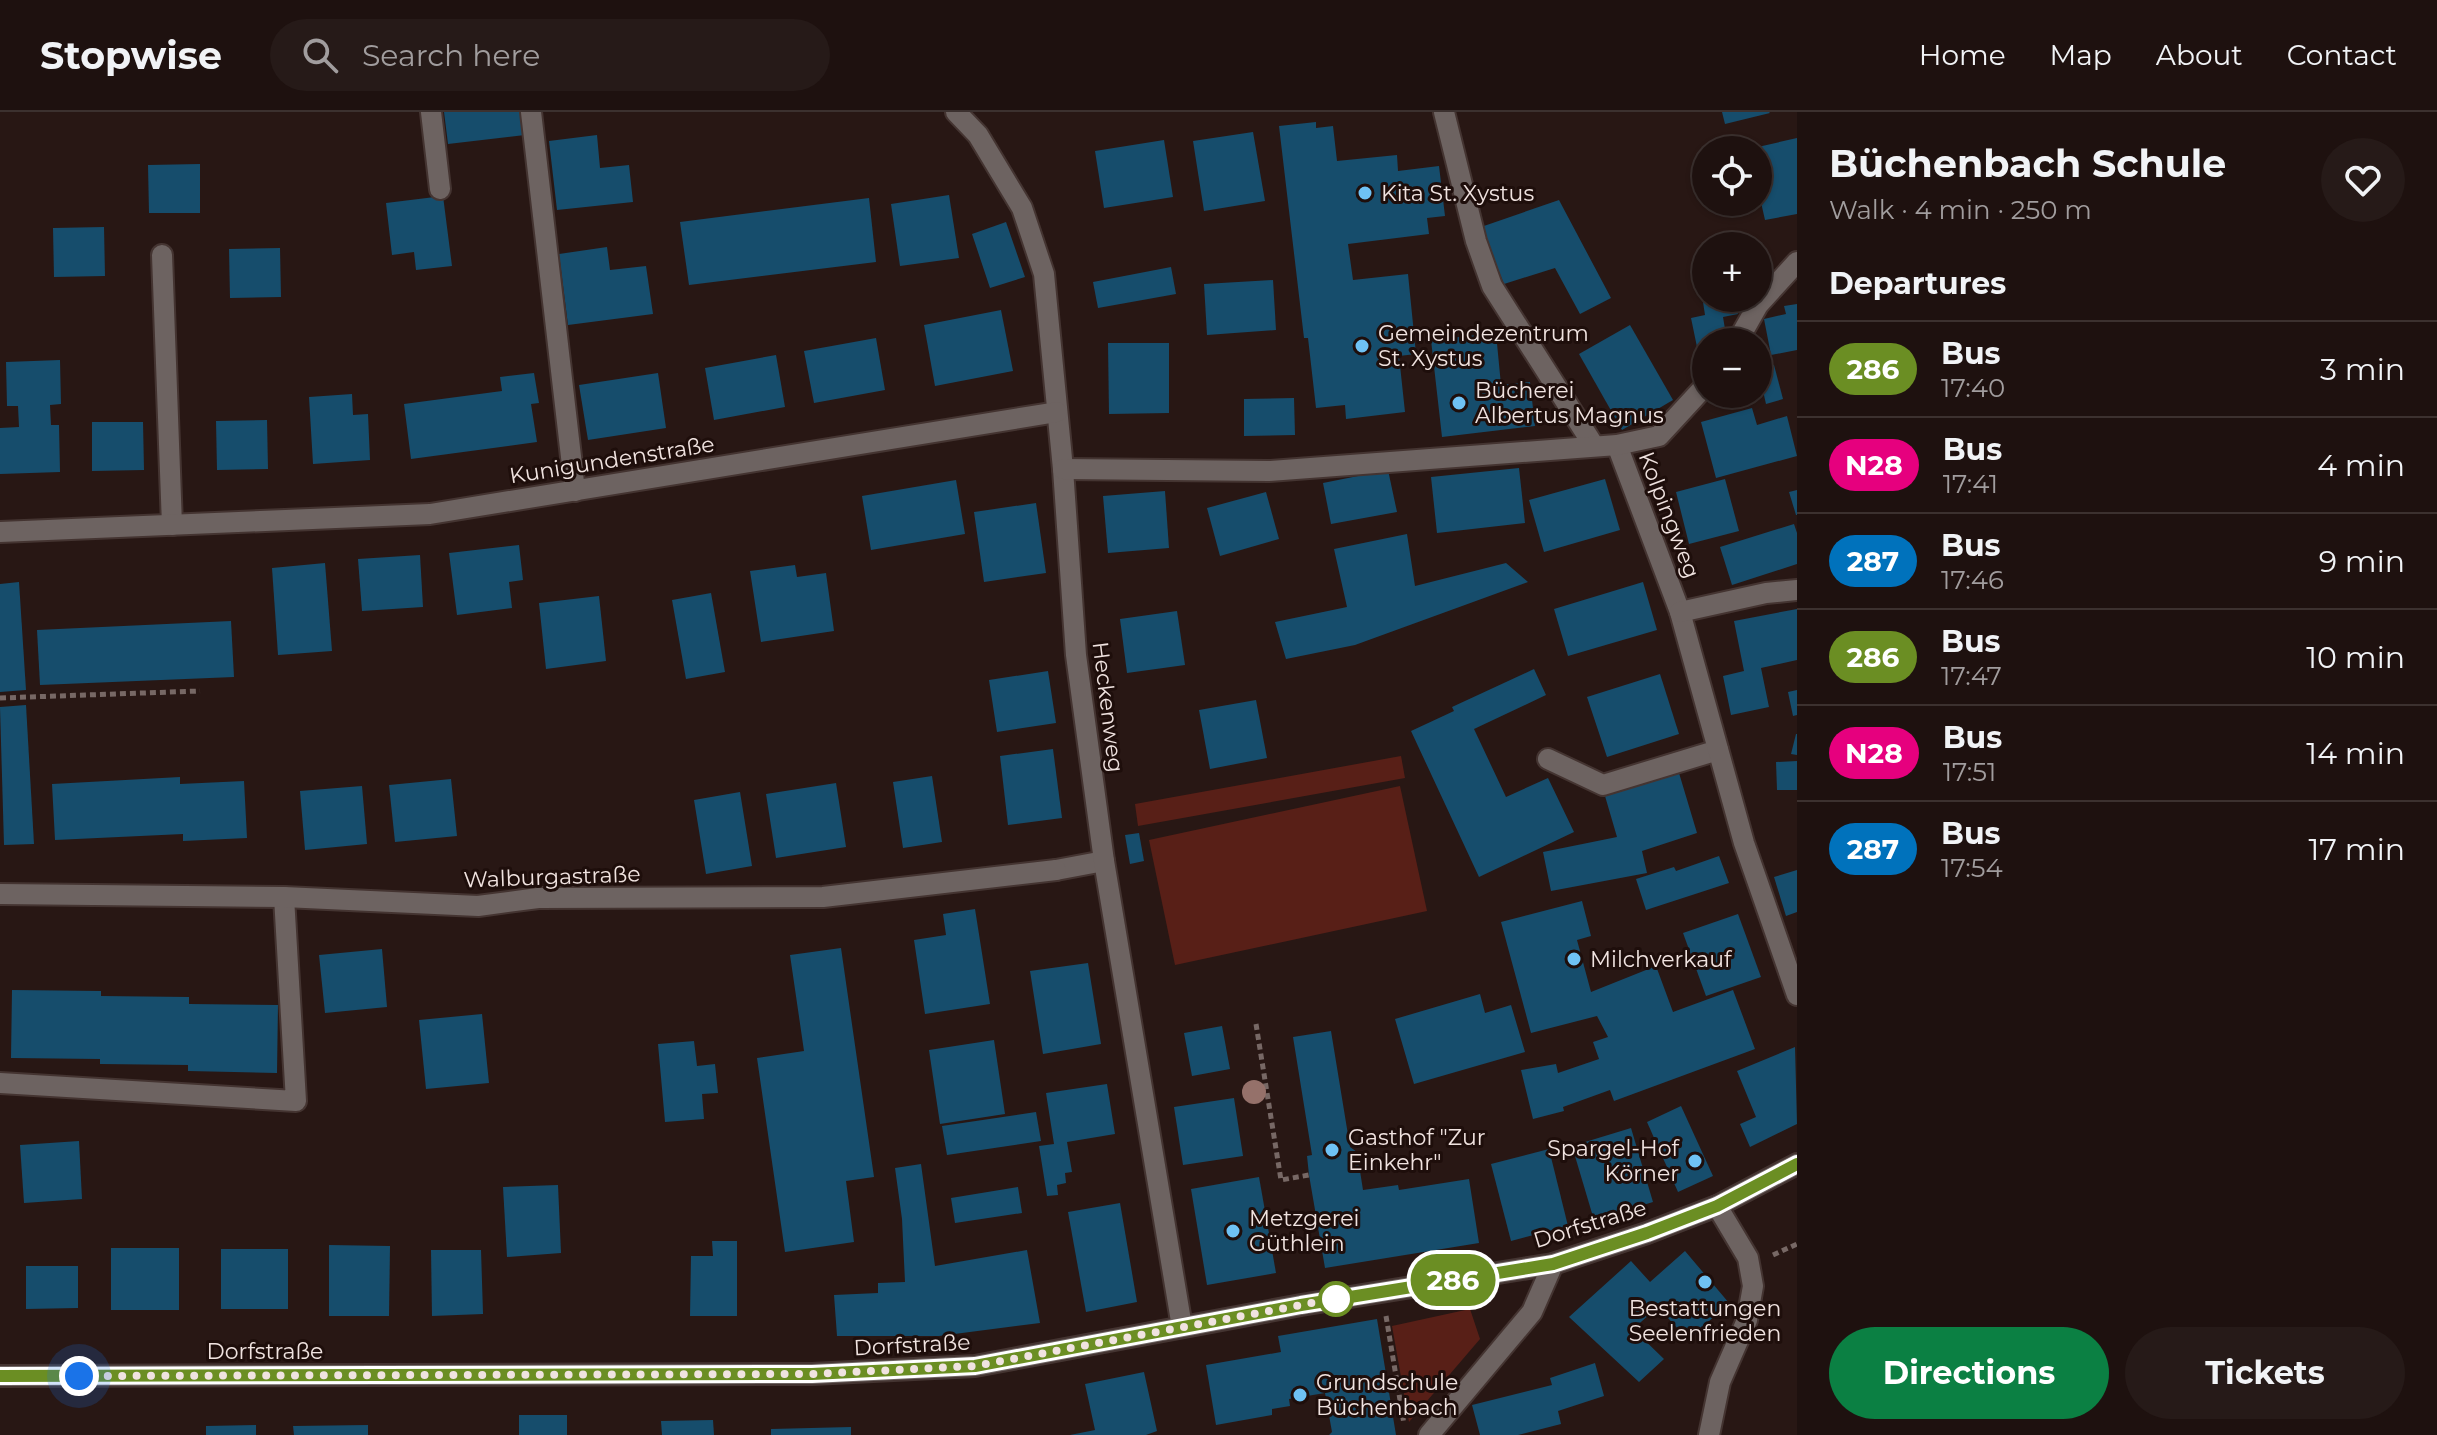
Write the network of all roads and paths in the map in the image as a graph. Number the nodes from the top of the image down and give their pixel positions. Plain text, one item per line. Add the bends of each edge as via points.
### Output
1 (431, 112) edge
2 (531, 112) edge
3 (956, 112) edge
4 (1444, 112) edge
5 (440, 189) dead end
6 (162, 255) dead end
7 (1797, 262) edge
8 (1745, 328) edge
9 (1692, 400) edge
10 (1057, 412) junction
11 (1617, 445) junction
12 (1594, 446) junction
13 (1063, 469) junction
14 (575, 491) junction
15 (172, 525) junction
16 (0, 532) edge
17 (1797, 590) edge
18 (1680, 612) junction
19 (200, 691) dead end
20 (0, 698) edge
21 (1718, 750) junction
22 (1548, 759) dead end
23 (1104, 861) junction
24 (0, 894) edge
25 (284, 897) junction
26 (1797, 995) edge
27 (1256, 1024) dead end
28 (0, 1083) edge
29 (1796, 1168) edge
30 (1309, 1175) dead end
31 (1717, 1206) junction
32 (1553, 1264) junction
33 (1382, 1291) junction
34 (1182, 1327) junction
35 (0, 1376) edge
36 (1408, 1435) edge
37 (1429, 1435) edge
38 (1709, 1435) edge

1 - 5 street
2 - 14 street
3 - 10 street, Heckenweg via 978,135 1022,208 1040,260
4 - 12 street via 1492,286
6 - 15 street
7 - 8 street
9 - 11 street via 1659,436
10 - 13 street, Heckenweg
10 - 14 street, Kunigundenstraße
11 - 12 street, Kolpingweg
11 - 18 street, Kolpingweg
12 - 13 street, Kolpingweg via 1269,471
13 - 23 street, Heckenweg via 1076,655
14 - 15 street, Kunigundenstraße via 430,514
15 - 16 street, Kunigundenstraße
17 - 18 street
18 - 21 street, Kolpingweg
19 - 20 path
21 - 22 street via 1603,785
21 - 26 street, Kolpingweg
23 - 25 street, Walburgastraße via 823,897 538,898 478,906
23 - 34 street, Heckenweg
24 - 25 street, Walburgastraße
25 - 28 street via 296,1101
27 - 30 path via 1281,1180
29 - 31 street, Dorfstraße
31 - 32 street, Dorfstraße
31 - 38 street via 1748,1258 1753,1286 1747,1320 1720,1382
32 - 33 street, Dorfstraße
32 - 37 street via 1532,1312
33 - 34 street, Dorfstraße
33 - 36 path
34 - 35 street, Dorfstraße via 975,1366 862,1372

